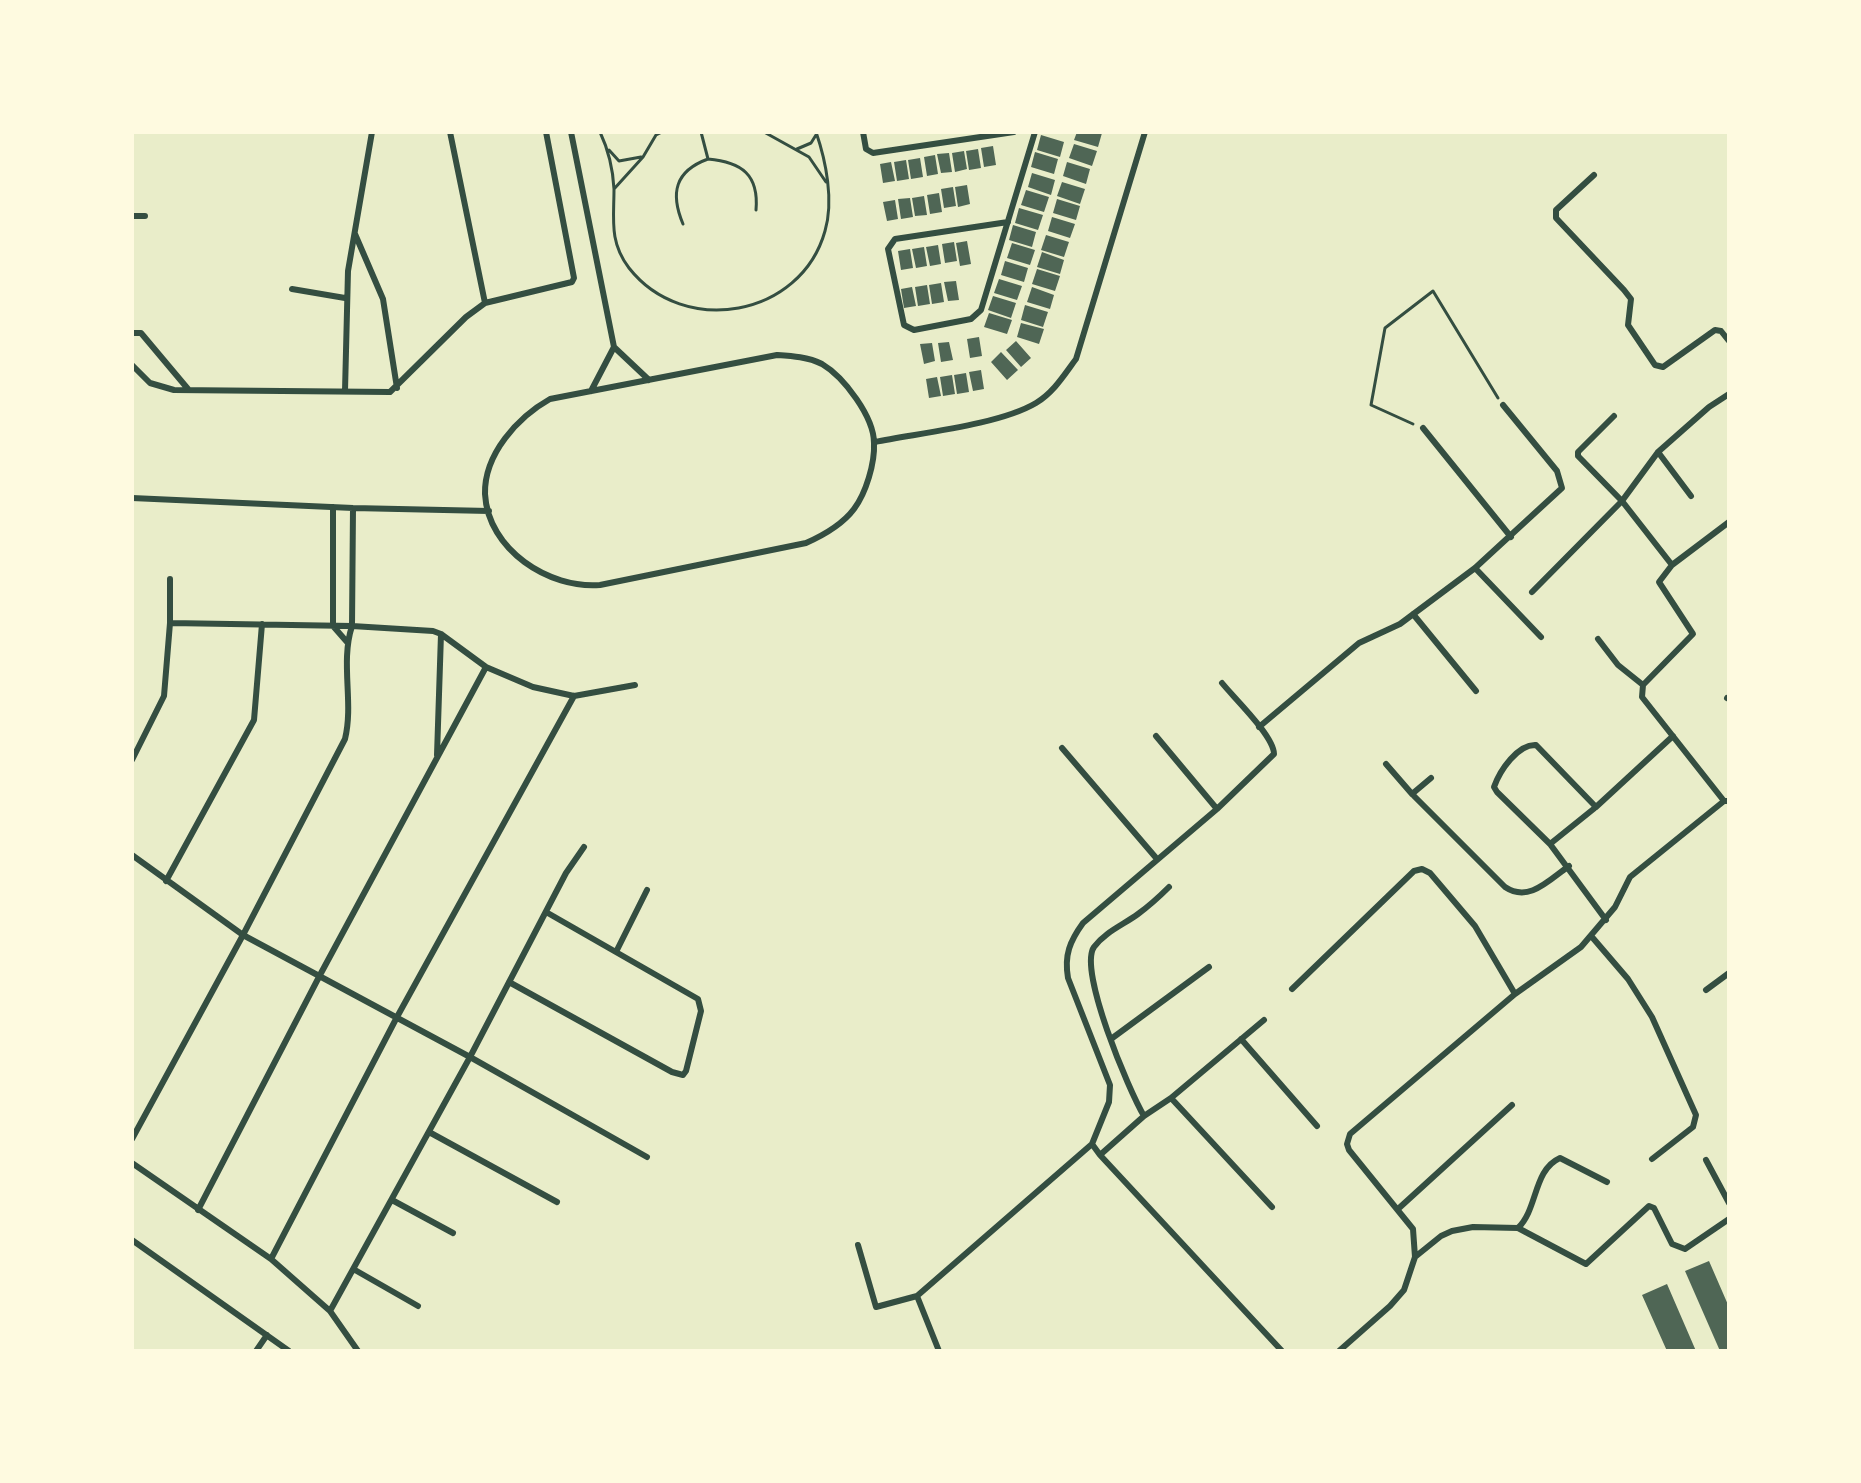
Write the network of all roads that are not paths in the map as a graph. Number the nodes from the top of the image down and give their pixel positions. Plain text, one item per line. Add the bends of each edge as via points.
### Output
1 (372, 132) edge
2 (450, 132) edge
3 (546, 132) edge
4 (571, 132) edge
5 (863, 132) edge
6 (1014, 132) edge
7 (1035, 132) edge
8 (1145, 132) edge
9 (1594, 176) dead end
10 (132, 216) edge
11 (146, 216) dead end
12 (1008, 222) junction
13 (355, 234) junction
14 (292, 288) dead end
15 (345, 298) junction
16 (485, 303) junction
17 (132, 333) edge
18 (1729, 341) edge
19 (614, 347) junction
20 (132, 365) edge
21 (649, 380) junction
22 (397, 388) junction
23 (188, 389) junction
24 (345, 391) junction
25 (591, 391) junction
26 (1729, 394) edge
27 (1503, 405) road end
28 (1614, 416) dead end
29 (1423, 428) road end
30 (875, 442) junction
31 (1658, 452) junction
32 (1692, 496) dead end
33 (132, 498) edge
34 (1622, 501) junction
35 (333, 507) junction
36 (353, 508) junction
37 (489, 511) junction
38 (1729, 522) edge
39 (1511, 537) junction
40 (1672, 565) junction
41 (1475, 568) junction
42 (170, 579) dead end
43 (1532, 592) dead end
44 (1413, 614) junction
45 (170, 623) junction
46 (262, 624) junction
47 (333, 626) junction
48 (352, 626) junction
49 (441, 634) junction
50 (1541, 637) dead end
51 (1598, 639) dead end
52 (346, 642) junction
53 (486, 667) junction
54 (1222, 683) dead end
55 (1643, 685) junction
56 (635, 686) dead end
57 (1476, 691) dead end
58 (574, 696) junction
59 (1259, 727) junction
60 (1156, 736) dead end
61 (1673, 736) junction
62 (1062, 748) dead end
63 (437, 758) junction
64 (132, 760) edge
65 (1386, 764) dead end
66 (1431, 778) dead end
67 (1412, 794) junction
68 (1727, 801) edge
69 (1596, 807) junction
70 (1216, 809) junction
71 (1550, 844) junction
72 (584, 847) dead end
73 (132, 855) edge
74 (1157, 859) junction
75 (1569, 867) junction
76 (166, 881) junction
77 (1169, 887) dead end
78 (647, 890) dead end
79 (546, 912) junction
80 (1606, 920) junction
81 (243, 935) junction
82 (1592, 937) junction
83 (617, 950) junction
84 (1209, 967) dead end
85 (1729, 973) edge
86 (320, 975) junction
87 (509, 982) junction
88 (1292, 988) dead end
89 (1706, 990) dead end
90 (1515, 994) junction
91 (397, 1017) junction
92 (1264, 1020) dead end
93 (1111, 1039) junction
94 (1241, 1039) junction
95 (470, 1057) junction
96 (1171, 1098) junction
97 (1512, 1105) dead end
98 (1144, 1116) junction
99 (1317, 1126) dead end
100 (429, 1132) junction
101 (132, 1139) edge
102 (1092, 1144) junction
103 (1100, 1155) junction
104 (647, 1157) dead end
105 (1652, 1159) dead end
106 (1706, 1160) dead end
107 (132, 1163) edge
108 (1607, 1182) dead end
109 (392, 1200) junction
110 (557, 1202) dead end
111 (1729, 1203) edge
112 (1272, 1207) dead end
113 (1398, 1209) junction
114 (198, 1210) junction
115 (1729, 1219) edge
116 (1518, 1228) junction
117 (453, 1233) dead end
118 (132, 1240) edge
119 (858, 1245) dead end
120 (1415, 1257) junction
121 (271, 1260) junction
122 (355, 1270) junction
123 (916, 1296) junction
124 (418, 1306) dead end
125 (330, 1311) junction
126 (267, 1335) junction
127 (256, 1351) edge
128 (289, 1351) edge
129 (358, 1351) edge
130 (939, 1351) edge
131 (1282, 1351) edge
132 (1339, 1351) edge

1 - 13 street
2 - 16 street
3 - 16 street via 574,278 567,285
4 - 19 street
5 - 6 street via 866,149 873,153
7 - 12 street
8 - 30 street via 1076,359 1058,384 1037,402 1014,414
9 - 18 street via 1556,210 1556,218 1631,300 1630,332 1655,365 1663,367 1715,330
10 - 11 street
12 - 12 street via 979,314 914,330 904,325 890,243 895,239
13 - 15 street
13 - 22 street via 383,299
14 - 15 street
15 - 24 street
16 - 22 street
17 - 23 street via 141,333 152,343
19 - 21 street
19 - 25 street
20 - 23 street via 150,383 162,388
21 - 25 street
21 - 30 street via 777,355 800,357 822,364 840,379 865,413
22 - 24 street via 385,393
23 - 24 street
25 - 37 street via 550,399 513,426 490,472 485,493
26 - 31 street
27 - 39 street via 1561,479 1562,488
28 - 34 street via 1578,456
29 - 39 street
30 - 37 street via 867,484 855,507 843,522 822,536 806,543 600,585 581,587 539,573 496,530
31 - 32 street
31 - 34 street
33 - 35 street
34 - 40 street
34 - 43 street
35 - 36 street
35 - 47 street
36 - 37 street
36 - 48 street
38 - 40 street
39 - 41 street
40 - 55 street via 1659,582 1693,634
41 - 44 street
41 - 50 street
42 - 45 street
44 - 57 street
44 - 59 street via 1359,643
45 - 46 street
45 - 64 street via 164,696
46 - 47 street
46 - 76 street via 254,720
47 - 48 street
47 - 52 street
48 - 49 street
48 - 52 street
49 - 53 street
49 - 63 street
51 - 55 street via 1618,665
52 - 81 street via 345,740
53 - 58 street via 533,687
53 - 63 street
54 - 59 street
55 - 61 street via 1644,703
56 - 58 street
58 - 91 street
59 - 70 street via 1274,754
60 - 70 street
61 - 68 street
61 - 69 street
62 - 74 street
63 - 86 street
65 - 67 street
66 - 67 street
67 - 75 street via 1516,894 1528,893
68 - 80 street via 1629,877
69 - 71 street
69 - 71 street via 1542,749 1528,745 1520,749 1494,787
70 - 74 street
71 - 75 street
72 - 79 street
73 - 76 street
74 - 102 street via 1083,923 1071,940 1065,962 1110,1085 1109,1102
75 - 80 street
76 - 81 street
77 - 93 street via 1092,950 1092,981
78 - 83 street
79 - 83 street
79 - 87 street
80 - 82 street
81 - 86 street
81 - 101 street
82 - 90 street
82 - 105 street via 1628,979 1652,1017 1696,1115 1693,1127
83 - 87 street via 698,999 701,1011 683,1074 672,1072
84 - 93 street
85 - 89 street
86 - 91 street
86 - 114 street
87 - 95 street
88 - 90 street via 1414,871 1422,869 1430,873 1475,926
90 - 113 street via 1347,1138 1349,1150
91 - 95 street
91 - 121 street
92 - 94 street
93 - 98 street
94 - 96 street
94 - 99 street
95 - 100 street
95 - 104 street
96 - 98 street
96 - 112 street
97 - 113 street
98 - 103 street
100 - 109 street
100 - 110 street
102 - 103 street
102 - 123 street
103 - 131 street
106 - 111 street
107 - 114 street
108 - 116 street via 1569,1160 1551,1162 1529,1214
109 - 117 street
109 - 122 street
113 - 120 street via 1413,1229
114 - 121 street
115 - 116 street via 1684,1249 1672,1244 1654,1208 1649,1206 1586,1264
116 - 120 street via 1473,1227 1452,1231
118 - 126 street
119 - 123 street via 876,1307
120 - 132 street via 1404,1290
121 - 125 street
122 - 124 street
122 - 125 street
123 - 130 street
125 - 129 street
126 - 127 street
126 - 128 street

